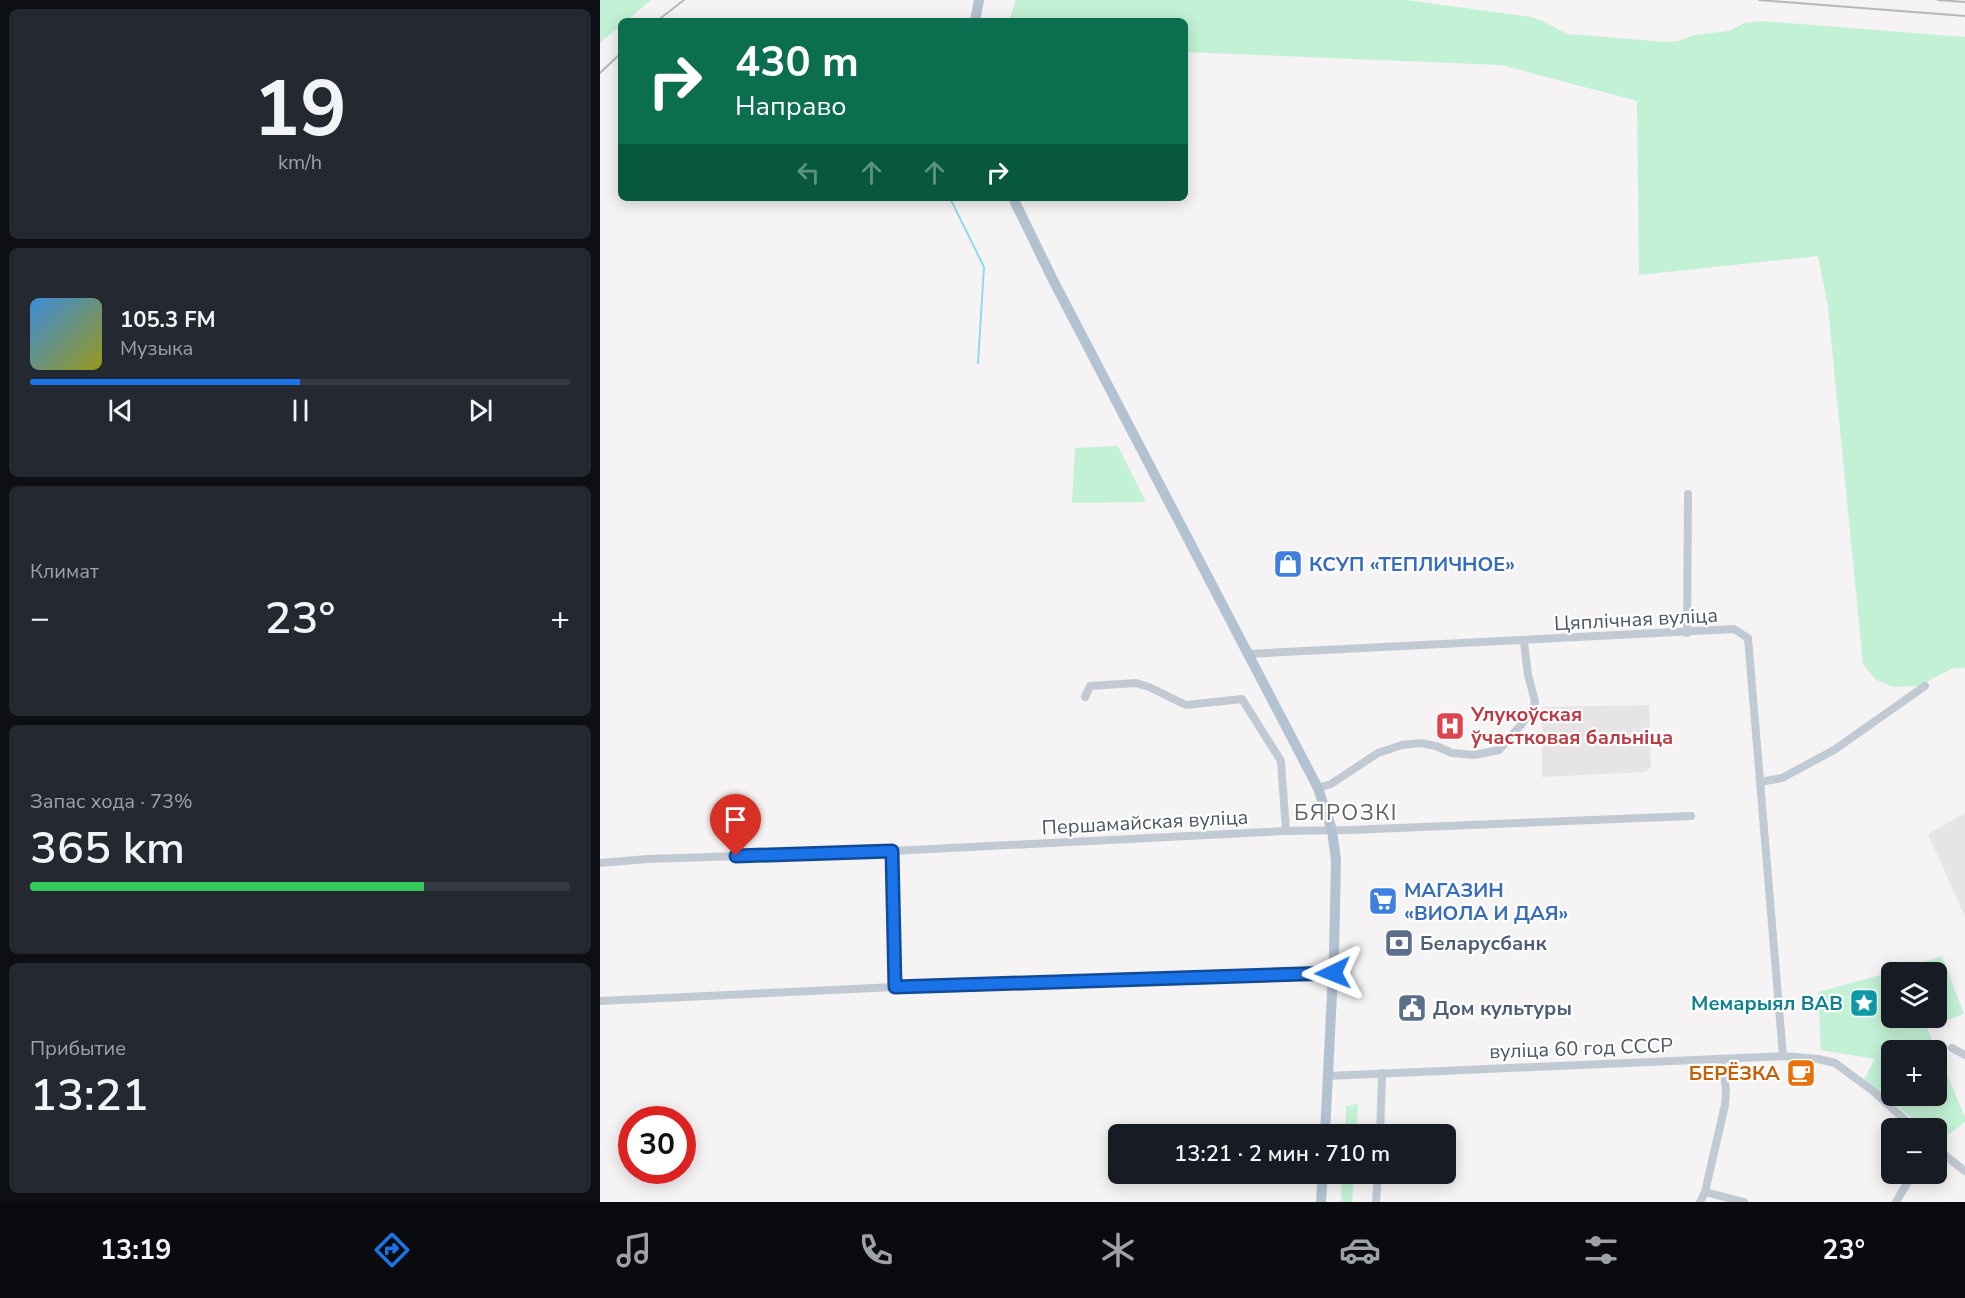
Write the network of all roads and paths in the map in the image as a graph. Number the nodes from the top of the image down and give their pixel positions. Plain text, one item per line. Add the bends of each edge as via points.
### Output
1 (980, 0) edge
2 (976, 18) edge
3 (1014, 201) edge
4 (1688, 494) dead end
5 (1687, 633) junction
6 (1524, 642) junction
7 (1247, 654) junction
8 (1925, 686) dead end
9 (1085, 697) dead end
10 (1760, 782) junction
11 (1317, 788) junction
12 (1691, 816) dead end
13 (1332, 830) junction
14 (1286, 831) junction
15 (892, 851) junction
16 (600, 862) edge
17 (1333, 973) junction
18 (895, 987) junction
19 (600, 1001) edge
20 (1952, 1048) dead end
21 (1965, 1055) edge
22 (1783, 1056) junction
23 (1721, 1059) junction
24 (1382, 1073) junction
25 (1328, 1076) junction
26 (1903, 1118) edge
27 (1326, 1124) edge
28 (1380, 1124) edge
29 (1947, 1157) edge
30 (1965, 1171) edge
31 (1322, 1184) edge
32 (1377, 1184) edge
33 (1907, 1184) edge
34 (1705, 1192) junction
35 (1321, 1202) edge
36 (1376, 1202) edge
37 (1700, 1202) edge
38 (1744, 1202) edge
39 (1896, 1202) edge

1 - 2 main road
3 - 7 main road
4 - 5 street
5 - 6 street, Цяплічная вуліца
5 - 10 street, Цяплічная вуліца via 1734,629 1748,638
6 - 7 street, Цяплічная вуліца
6 - 11 street via 1534,706 1499,750 1474,755 1420,743 1401,745 1378,753 1331,784
7 - 11 main road
8 - 10 street via 1834,750 1782,778
9 - 14 street via 1090,686 1136,683 1186,705 1242,699 1281,761
10 - 22 street, Цяплічная вуліца
11 - 13 main road
12 - 13 street, Першамайская вуліца
13 - 14 street, Першамайская вуліца
13 - 17 main road via 1336,860
14 - 15 street, Першамайская вуліца
15 - 16 street, Першамайская вуліца
15 - 18 street
17 - 18 street
17 - 25 main road
18 - 19 street
20 - 21 street
22 - 23 street, вуліца 60 год СССР
22 - 26 street, вуліца 60 год СССР via 1834,1063
23 - 24 street, вуліца 60 год СССР
23 - 34 street via 1724,1113
24 - 25 street, вуліца 60 год СССР
24 - 28 street
25 - 27 main road
29 - 30 street
31 - 35 main road
32 - 36 street
33 - 39 street
34 - 37 street
34 - 38 street

